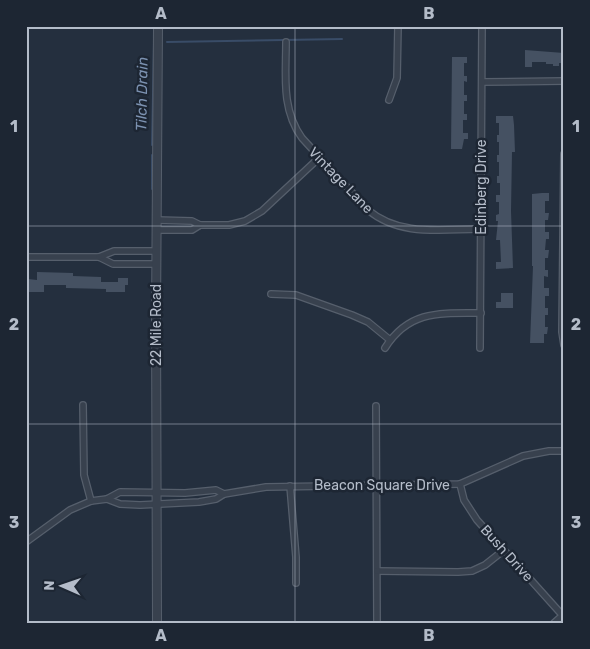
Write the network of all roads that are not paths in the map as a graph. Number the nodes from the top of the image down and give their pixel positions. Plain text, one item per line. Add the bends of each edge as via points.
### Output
1 (158, 26) edge
2 (398, 26) edge
3 (482, 26) edge
4 (286, 42) dead end
5 (564, 81) edge
6 (482, 82) junction
7 (389, 100) dead end
8 (564, 154) edge
9 (320, 157) junction
10 (564, 166) edge
11 (157, 220) junction
12 (200, 225) junction
13 (481, 229) junction
14 (157, 230) junction
15 (563, 250) edge
16 (157, 251) junction
17 (26, 257) edge
18 (99, 257) junction
19 (156, 264) junction
20 (271, 294) dead end
21 (481, 313) junction
22 (390, 340) junction
23 (564, 345) edge
24 (384, 348) dead end
25 (480, 348) dead end
26 (84, 405) dead end
27 (376, 406) dead end
28 (564, 451) edge
29 (460, 484) junction
30 (377, 485) junction
31 (290, 486) junction
32 (156, 493) junction
33 (224, 494) junction
34 (107, 499) junction
35 (91, 502) junction
36 (156, 504) junction
37 (26, 542) edge
38 (504, 550) junction
39 (377, 571) junction
40 (296, 583) dead end
41 (563, 616) edge
42 (158, 623) edge
43 (377, 623) edge
44 (554, 623) edge

1 - 11 street, 22 Mile Road
2 - 7 street via 397,78
3 - 6 street, Edinberg Drive
4 - 9 street, Vintage Lane via 288,112 297,132
5 - 6 street
6 - 13 street, Edinberg Drive
8 - 10 street
9 - 12 street via 252,218 229,225
9 - 13 street, Vintage Lane via 368,210 388,224 410,229
10 - 15 street
11 - 12 street via 192,221
11 - 14 street, 22 Mile Road
12 - 14 street via 192,230
13 - 21 street, Edinberg Drive
14 - 16 street, 22 Mile Road
15 - 23 street
16 - 18 street via 114,251
16 - 19 street, 22 Mile Road
17 - 18 street
18 - 19 street via 114,264
19 - 32 street, 22 Mile Road
20 - 22 street via 296,295 352,314
21 - 22 street via 436,314 420,318 407,324
21 - 25 street, Edinberg Drive
22 - 24 street
26 - 35 street via 84,475
27 - 30 street
28 - 29 street, Beacon Square Drive via 523,456
29 - 30 street, Beacon Square Drive
29 - 38 street, Bush Drive via 470,512
30 - 31 street, Beacon Square Drive
30 - 39 street
31 - 33 street, Beacon Square Drive
31 - 40 street
32 - 33 street, Beacon Square Drive via 216,490
32 - 34 street, Beacon Square Drive via 124,492
32 - 36 street, 22 Mile Road
33 - 36 street, Beacon Square Drive via 199,502
34 - 35 street, Beacon Square Drive
34 - 36 street, Beacon Square Drive via 124,505
35 - 37 street, Beacon Square Drive via 65,514
36 - 42 street, 22 Mile Road
38 - 39 street via 485,566 472,571
38 - 41 street, Bush Drive
39 - 43 street
41 - 44 street

